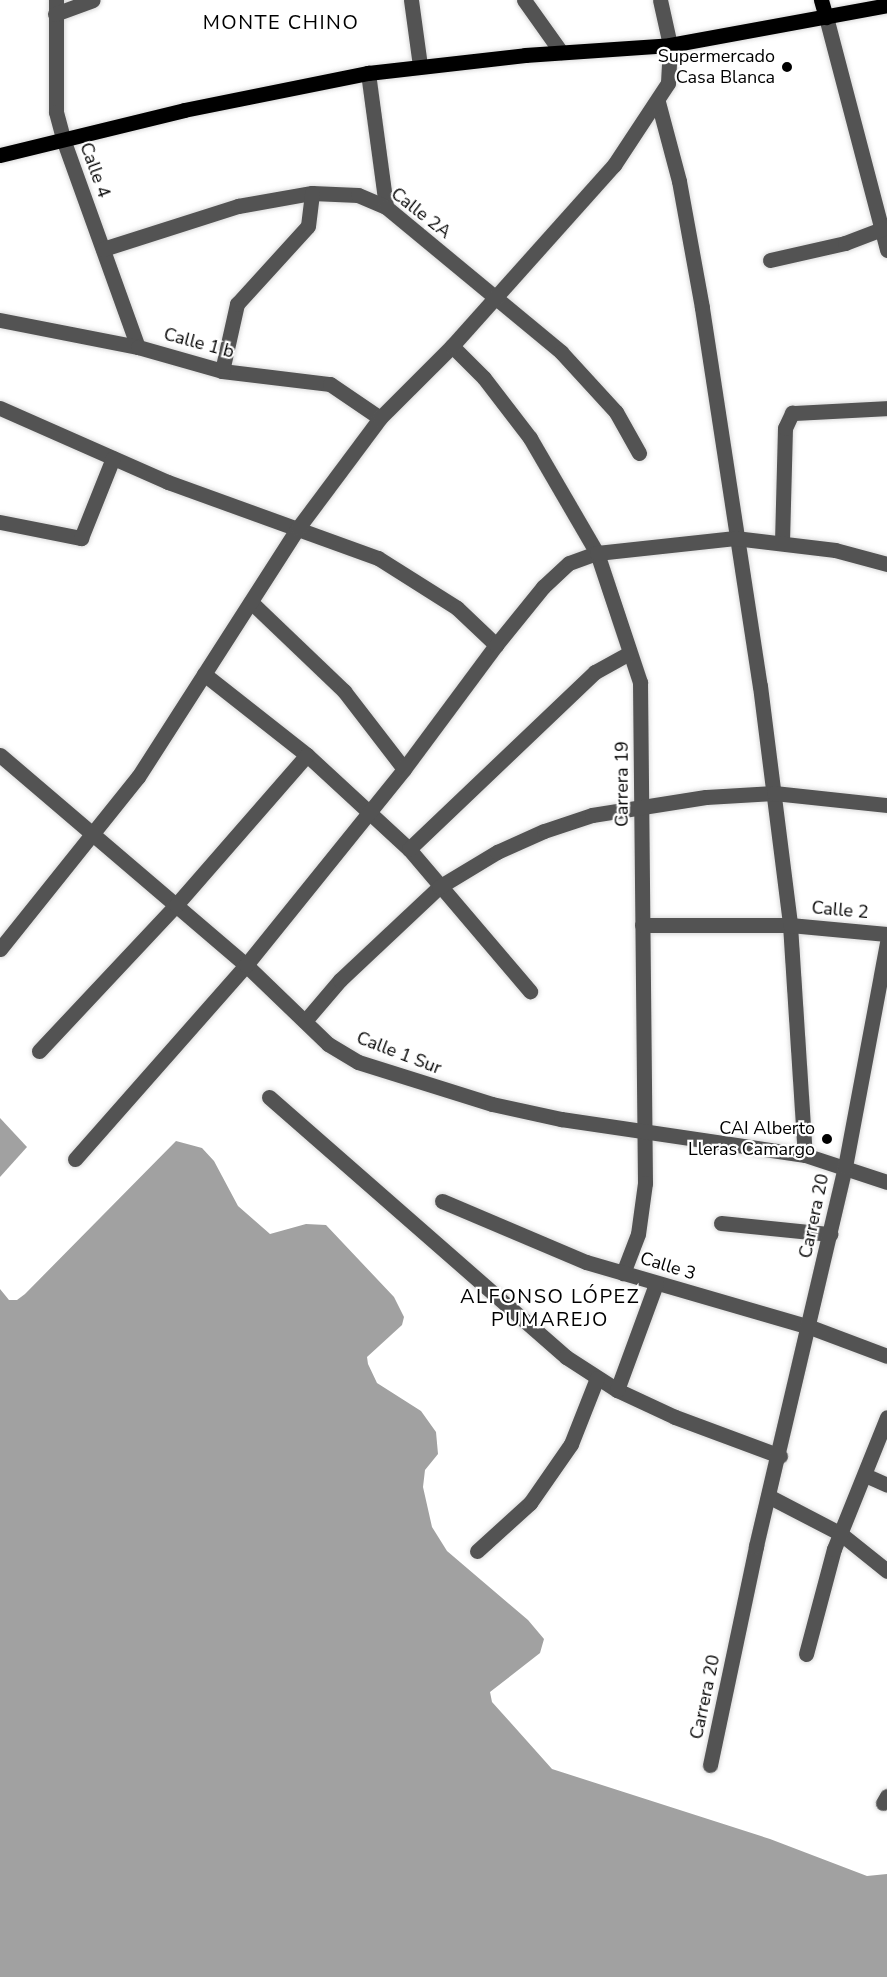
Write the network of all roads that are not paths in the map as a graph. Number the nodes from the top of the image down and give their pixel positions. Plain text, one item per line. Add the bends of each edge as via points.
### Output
1 (93, 0) edge
2 (411, 0) edge
3 (524, 0) edge
4 (660, 0) edge
5 (821, 0) edge
6 (887, 5) edge
7 (55, 7) edge
8 (826, 16) junction
9 (670, 45) junction
10 (561, 52) junction
11 (420, 66) junction
12 (368, 74) junction
13 (658, 102) junction
14 (63, 139) junction
15 (0, 155) edge
16 (312, 193) junction
17 (386, 207) junction
18 (882, 229) junction
19 (103, 249) junction
20 (887, 250) edge
21 (770, 260) dead end
22 (494, 298) junction
23 (0, 320) edge
24 (452, 346) junction
25 (138, 347) junction
26 (222, 371) junction
27 (0, 408) edge
28 (887, 408) edge
29 (380, 418) junction
30 (639, 453) dead end
31 (113, 458) junction
32 (0, 522) edge
33 (298, 528) junction
34 (735, 538) junction
35 (782, 542) junction
36 (597, 553) junction
37 (887, 564) edge
38 (251, 602) junction
39 (496, 645) junction
40 (629, 653) junction
41 (204, 674) junction
42 (307, 755) junction
43 (5, 759) edge
44 (404, 769) junction
45 (774, 793) junction
46 (641, 805) junction
47 (887, 805) edge
48 (366, 813) junction
49 (94, 835) junction
50 (409, 849) junction
51 (439, 887) junction
52 (176, 905) junction
53 (642, 925) junction
54 (790, 926) junction
55 (887, 934) edge
56 (887, 942) edge
57 (0, 949) edge
58 (246, 965) junction
59 (530, 991) dead end
60 (305, 1021) junction
61 (39, 1051) dead end
62 (269, 1097) dead end
63 (642, 1131) junction
64 (805, 1155) junction
65 (75, 1159) dead end
66 (845, 1167) junction
67 (887, 1182) edge
68 (442, 1202) dead end
69 (721, 1223) dead end
70 (830, 1234) junction
71 (623, 1273) junction
72 (656, 1284) junction
73 (810, 1327) junction
74 (887, 1356) edge
75 (597, 1378) junction
76 (616, 1390) junction
77 (887, 1417) edge
78 (780, 1456) junction
79 (865, 1475) junction
80 (887, 1485) edge
81 (770, 1497) junction
82 (841, 1534) junction
83 (477, 1551) dead end
84 (887, 1571) edge
85 (806, 1654) dead end
86 (710, 1765) dead end

1 - 7 street
2 - 11 street
3 - 10 street
4 - 9 street
5 - 8 main road
6 - 8 main road
7 - 14 street, Calle 4 via 56,112
8 - 9 main road
8 - 18 street
9 - 10 main road
9 - 13 street via 668,83
10 - 11 main road
11 - 12 main road
12 - 14 main road
12 - 17 street
13 - 22 street via 615,165
13 - 34 street via 679,181 702,308
14 - 15 main road
14 - 19 street, Calle 4
16 - 17 street, Calle 2A via 358,195
16 - 19 street, Calle 2A via 238,206
16 - 26 street via 308,226 237,304
17 - 22 street, Calle 2A
18 - 20 street
18 - 21 street via 845,243
19 - 25 street, Calle 4
22 - 24 street
22 - 30 street, Calle 2A via 584,373 616,412
23 - 25 street, Calle 1 b
24 - 29 street
24 - 36 street, Carrera 19 via 484,378 530,438
25 - 26 street, Calle 1 b
26 - 29 street, Calle 1 b via 330,384
27 - 31 street
28 - 35 street via 792,412 785,428
29 - 33 street
31 - 32 street via 81,538
31 - 33 street
33 - 38 street
33 - 39 street via 378,558 417,579
34 - 35 street
34 - 36 street
34 - 45 street
35 - 37 street
36 - 39 street via 569,563 543,587
36 - 40 street, Carrera 19
38 - 41 street
38 - 44 street via 344,691
39 - 44 street
40 - 46 street, Carrera 19 via 640,682
40 - 50 street via 595,672
41 - 42 street
41 - 49 street via 138,777
42 - 48 street
42 - 52 street
43 - 49 street, Calle 1 Sur
44 - 48 street
45 - 46 street
45 - 47 street
45 - 54 street
46 - 51 street via 592,815 544,831 497,852
46 - 53 street, Carrera 19
48 - 50 street
48 - 58 street
49 - 52 street, Calle 1 Sur
49 - 57 street
50 - 51 street
51 - 59 street
51 - 60 street via 340,980
52 - 58 street, Calle 1 Sur
52 - 61 street
53 - 54 street, Calle 2
53 - 63 street, Carrera 19
54 - 55 street, Calle 2
54 - 64 street
56 - 66 street, Carrera 20
58 - 60 street, Calle 1 Sur
58 - 65 street
60 - 63 street, Calle 1 Sur via 328,1044 358,1062 423,1085 561,1119
62 - 75 street via 508,1308
63 - 64 street, Calle 1 Sur
63 - 71 street, Carrera 19 via 645,1183 638,1234
64 - 66 street, Calle 1 Sur
66 - 67 street, Calle 1 Sur
66 - 70 street, Carrera 20
68 - 71 street, Calle 3 via 586,1263
69 - 70 street
70 - 73 street, Carrera 20
71 - 72 street, Calle 3
72 - 73 street, Calle 3
72 - 76 street
73 - 74 street, Calle 3
73 - 78 street, Carrera 20
75 - 76 street
75 - 83 street via 571,1444 530,1503
76 - 78 street via 675,1417
77 - 79 street
78 - 81 street, Carrera 20
79 - 80 street
79 - 82 street
81 - 82 street
81 - 86 street, Carrera 20
82 - 84 street
82 - 85 street

